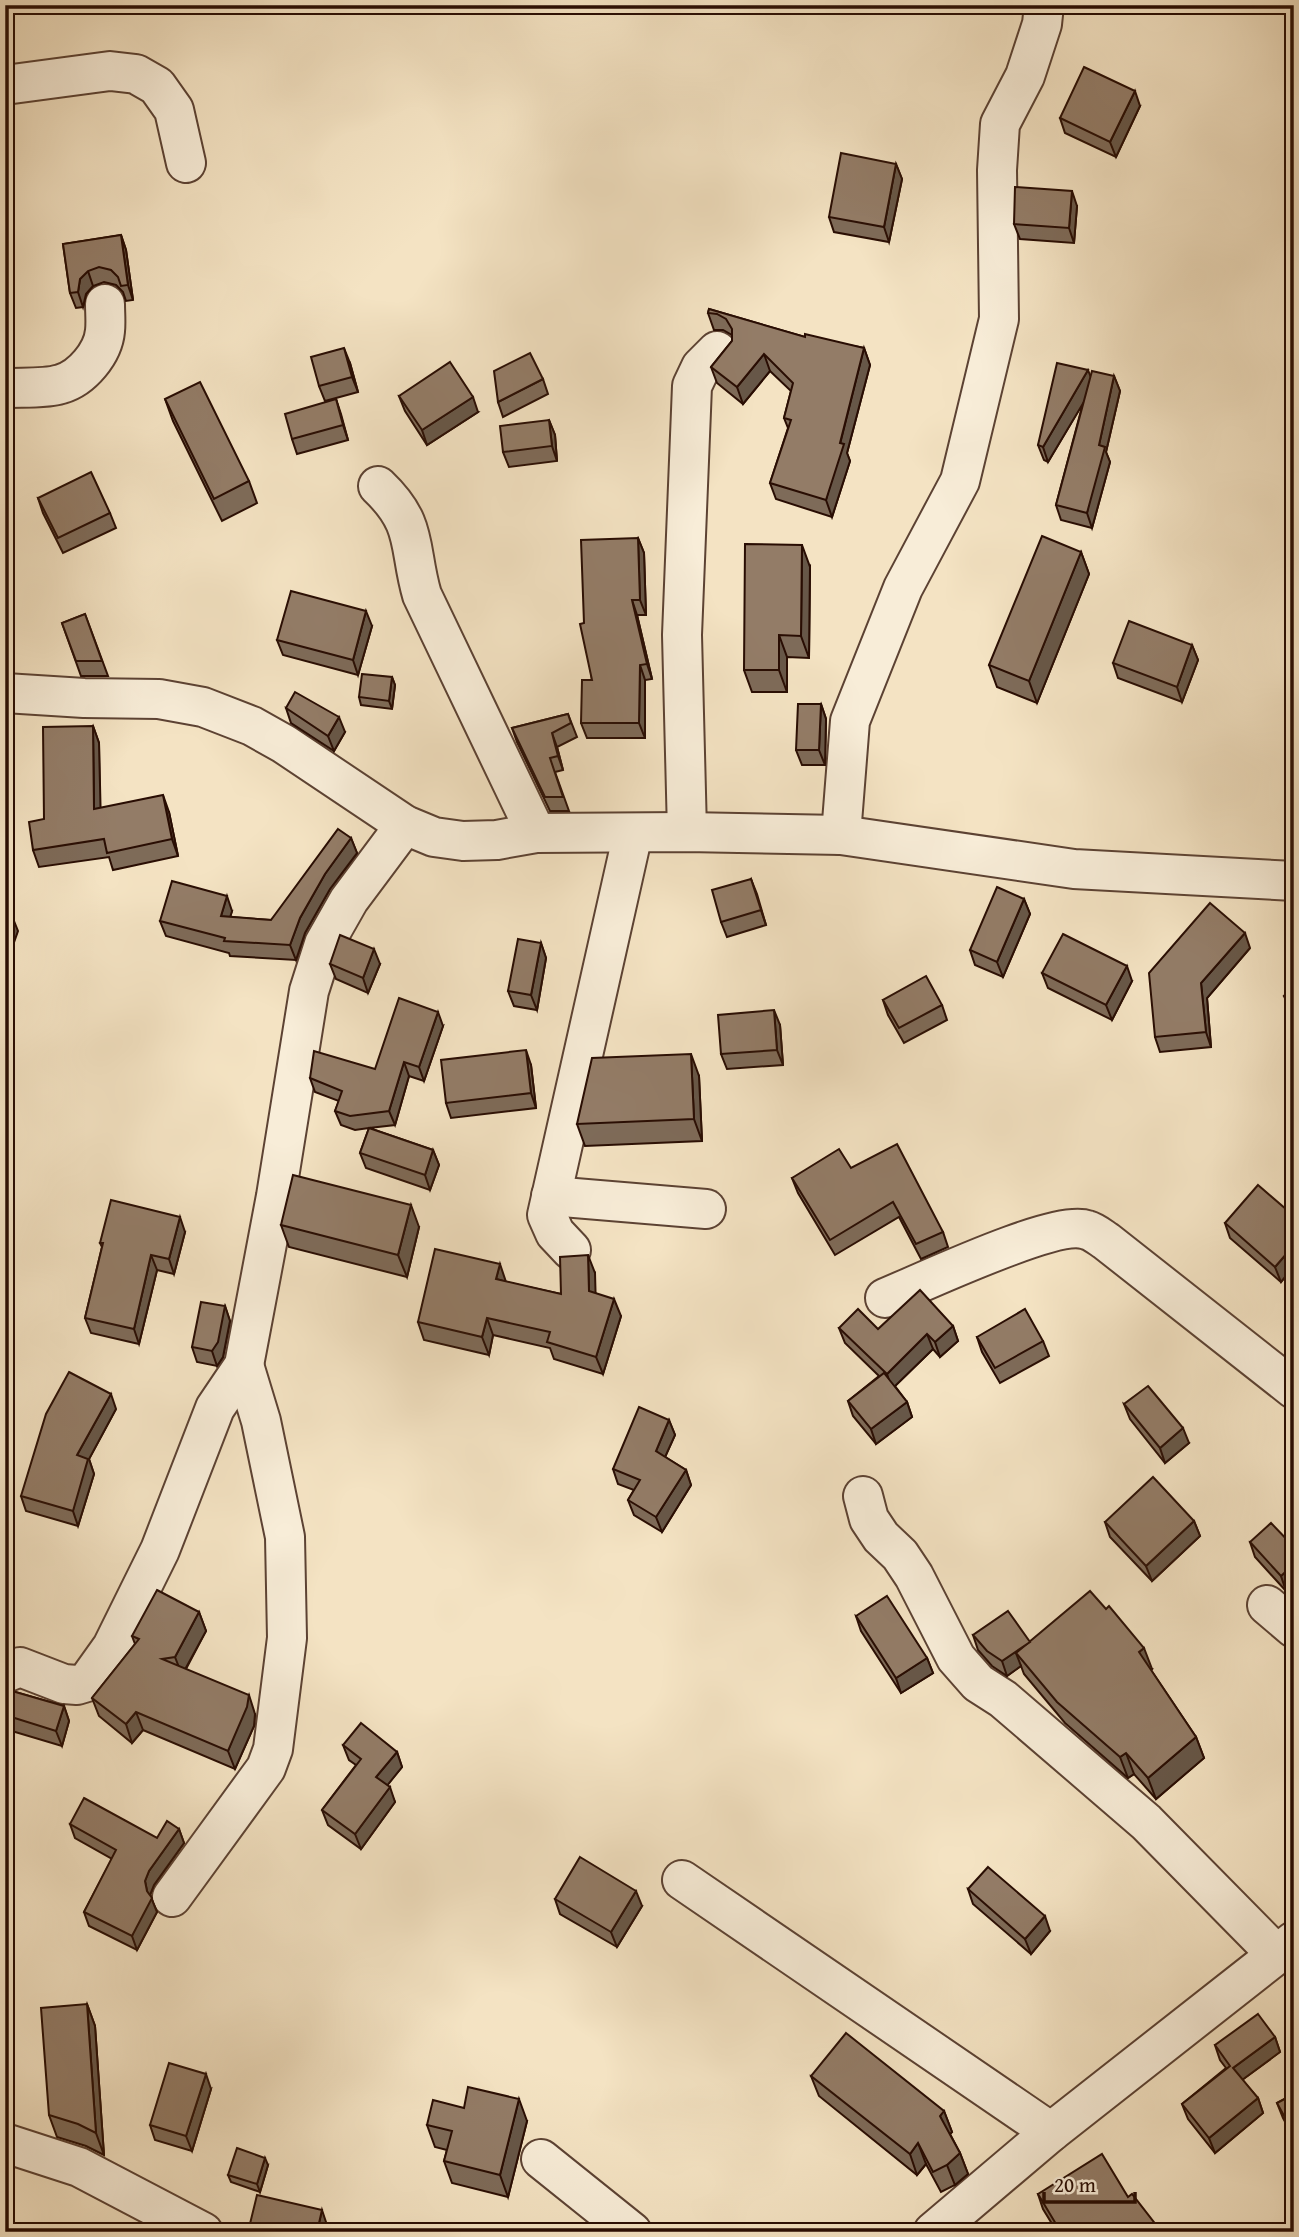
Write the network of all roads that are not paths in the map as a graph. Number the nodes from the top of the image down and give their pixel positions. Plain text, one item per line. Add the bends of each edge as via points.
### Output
1 (1044, 5) edge
2 (5, 85) edge
3 (186, 163) dead end
4 (105, 303) dead end
5 (717, 351) dead end
6 (5, 388) edge
7 (378, 486) dead end
8 (5, 693) edge
9 (405, 825) junction
10 (687, 832) junction
11 (536, 833) junction
12 (633, 833) junction
13 (841, 835) junction
14 (1294, 881) edge
15 (551, 1196) junction
16 (706, 1209) dead end
17 (571, 1250) dead end
18 (885, 1298) dead end
19 (244, 1365) junction
20 (1294, 1389) edge
21 (863, 1496) dead end
22 (5, 1673) edge
23 (682, 1880) dead end
24 (172, 1897) dead end
25 (1285, 1947) edge
26 (1051, 2132) junction
27 (5, 2143) edge
28 (541, 2159) dead end
29 (203, 2232) edge
30 (632, 2232) edge
31 (933, 2232) edge

1 - 13 street via 1025,76 1000,124 999,319 964,468 902,588 850,721
2 - 3 street via 110,71 136,75 158,86 174,110
4 - 6 street via 102,345 77,376 60,385
5 - 10 street via 701,367 692,386 682,635
7 - 11 street via 396,503 409,529 422,595
8 - 9 street via 159,699 203,707 284,744
9 - 11 street via 463,841
9 - 19 street via 349,900 324,944 309,991
10 - 12 street
10 - 13 street
11 - 12 street
12 - 15 street
13 - 14 street via 1074,869
15 - 16 street
15 - 17 street via 547,1216
18 - 20 street via 1033,1237 1086,1229
19 - 22 street via 215,1408 160,1550 112,1647 87,1682 64,1684 20,1667
19 - 24 street via 261,1420 285,1537 287,1638 273,1749 266,1768
21 - 25 street via 869,1519 907,1565 956,1658 978,1683 1003,1699
23 - 26 street
25 - 26 street
26 - 31 street
27 - 29 street via 79,2167
28 - 30 street

